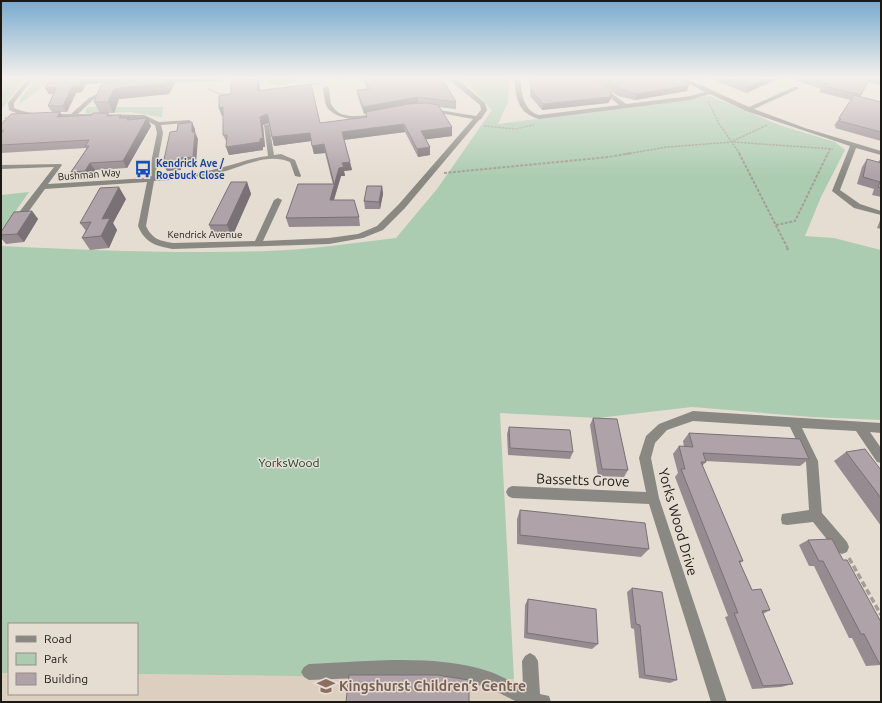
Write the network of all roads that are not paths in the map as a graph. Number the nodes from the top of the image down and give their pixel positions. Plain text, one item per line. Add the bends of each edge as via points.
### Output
1 (13, 110) edge
2 (80, 110) edge
3 (333, 110) edge
4 (441, 110) edge
5 (484, 110) edge
6 (526, 110) edge
7 (597, 110) edge
8 (748, 110) edge
9 (386, 114) edge
10 (73, 116) junction
11 (479, 118) junction
12 (158, 124) junction
13 (189, 125) edge
14 (267, 125) edge
15 (852, 148) junction
16 (881, 153) edge
17 (271, 157) junction
18 (1, 167) edge
19 (298, 176) dead end
20 (151, 180) junction
21 (43, 187) junction
22 (278, 200) dead end
23 (23, 213) edge
24 (881, 213) edge
25 (258, 243) junction
26 (794, 422) junction
27 (859, 426) junction
28 (881, 428) edge
29 (881, 458) edge
30 (512, 492) dead end
31 (653, 498) junction
32 (816, 515) junction
33 (787, 519) dead end
34 (842, 547) road end
35 (530, 662) dead end
36 (309, 672) dead end
37 (535, 702) edge
38 (719, 702) edge

1 - 10 street via 34,116
2 - 10 street
3 - 9 street via 337,114 359,118
4 - 11 street
5 - 11 street
6 - 7 street via 535,116 545,117
8 - 15 street
10 - 12 street via 144,117
11 - 25 street, Kendrick Avenue via 380,228 360,236 329,241
12 - 13 street via 188,121
12 - 20 street, Kendrick Avenue via 160,133
14 - 17 street
15 - 16 street
15 - 24 street via 836,190 857,206
17 - 19 street, Bushman Way via 281,156 293,161
17 - 20 street, Bushman Way via 186,177
18 - 21 street via 59,165
20 - 21 street, Bushman Way
20 - 25 street, Kendrick Avenue via 142,226 146,236 155,243 173,246
21 - 23 street, Bushman Way
22 - 25 street, Kendrick Avenue
26 - 27 street, Yorks Wood Drive
26 - 31 street, Yorks Wood Drive via 694,416 662,427 650,440 645,458
26 - 32 street via 812,461
27 - 28 street, Yorks Wood Drive
27 - 29 street
30 - 31 street, Bassetts Grove
31 - 38 street, Yorks Wood Drive
32 - 33 street
32 - 34 street
35 - 37 street
36 - 37 street via 408,668 452,672 490,680

